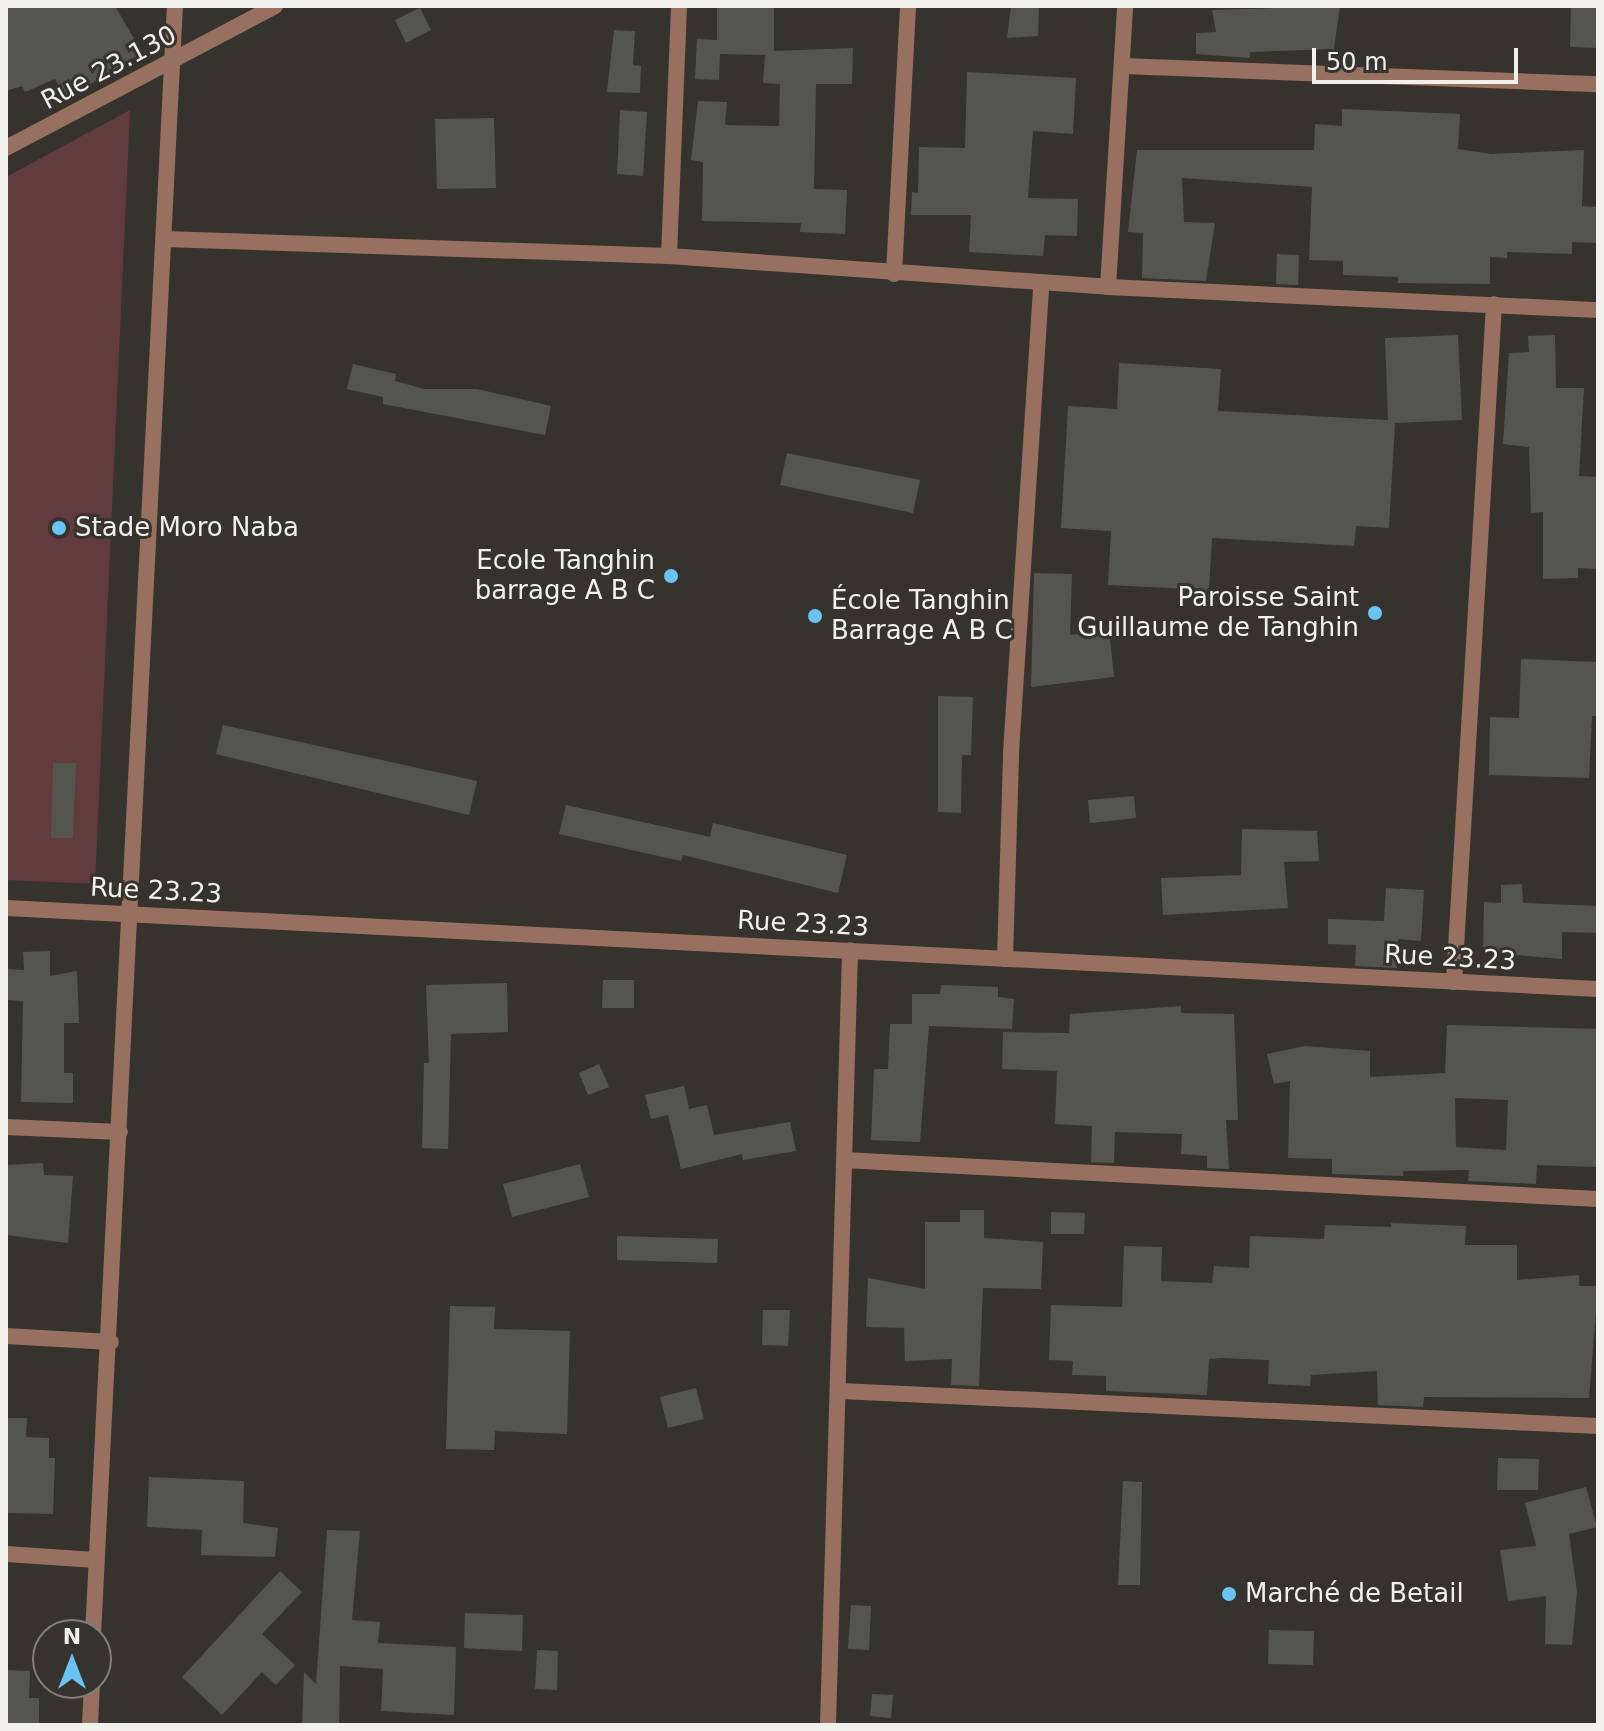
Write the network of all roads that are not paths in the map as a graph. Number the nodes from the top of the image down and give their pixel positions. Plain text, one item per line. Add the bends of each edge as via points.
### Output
1 (175, 6) edge
2 (275, 6) edge
3 (679, 6) edge
4 (908, 6) edge
5 (1125, 6) edge
6 (174, 61) junction
7 (1123, 66) junction
8 (1598, 84) edge
9 (6, 148) edge
10 (164, 239) junction
11 (669, 256) junction
12 (894, 274) junction
13 (1041, 283) junction
14 (1108, 287) junction
15 (1494, 304) junction
16 (1598, 310) edge
17 (6, 908) edge
18 (129, 914) junction
19 (850, 950) junction
20 (1005, 959) junction
21 (1454, 982) junction
22 (1598, 989) edge
23 (6, 1127) edge
24 (120, 1132) junction
25 (844, 1160) junction
26 (1598, 1199) edge
27 (6, 1336) edge
28 (111, 1342) junction
29 (840, 1391) junction
30 (1598, 1426) edge
31 (6, 1554) edge
32 (96, 1560) junction
33 (94, 1619) edge
34 (91, 1699) edge
35 (90, 1725) edge
36 (828, 1725) edge

1 - 6 street
2 - 6 street, Rue 23.130
3 - 11 street
4 - 12 street
5 - 7 street
6 - 9 street, Rue 23.130
6 - 10 street
7 - 8 street
7 - 14 street
10 - 11 street
10 - 18 street
11 - 12 street
12 - 13 street
13 - 14 street
13 - 20 street via 1011,753
14 - 15 street
15 - 16 street
15 - 21 street
17 - 18 street, Rue 23.23
18 - 19 street, Rue 23.23
18 - 24 street
19 - 20 street, Rue 23.23
19 - 25 street
20 - 21 street, Rue 23.23
21 - 22 street, Rue 23.23
23 - 24 street
24 - 28 street
25 - 26 street
25 - 29 street
27 - 28 street
28 - 32 street
29 - 30 street
29 - 36 street
31 - 32 street
32 - 33 street
34 - 35 street

